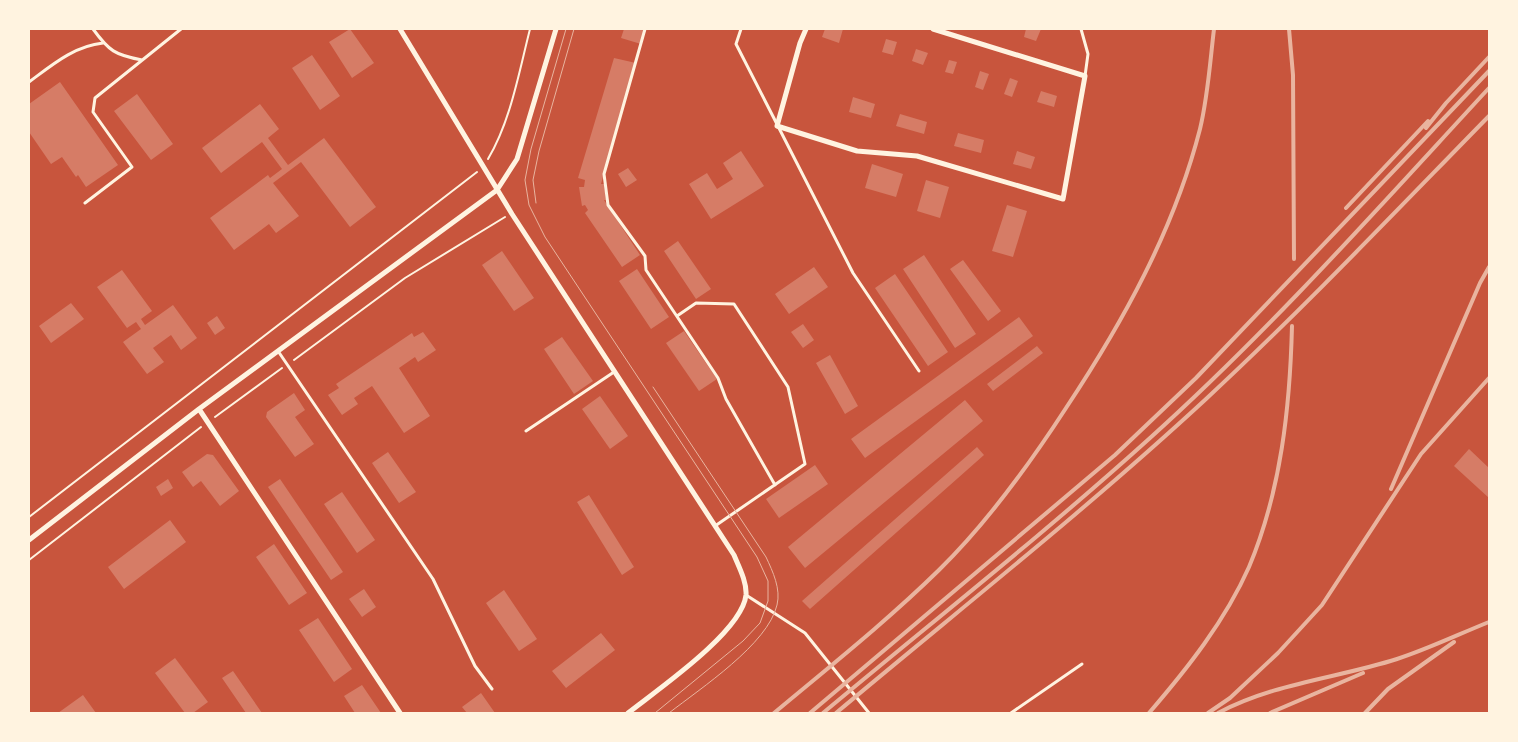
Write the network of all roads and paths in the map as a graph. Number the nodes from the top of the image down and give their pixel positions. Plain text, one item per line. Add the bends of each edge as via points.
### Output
1 (93, 29) edge
2 (181, 29) edge
3 (400, 29) edge
4 (530, 29) edge
5 (556, 29) edge
6 (645, 29) edge
7 (741, 29) edge
8 (806, 29) edge
9 (933, 29) edge
10 (1081, 29) edge
11 (103, 43) junction
12 (142, 60) junction
13 (1085, 76) junction
14 (29, 82) edge
15 (777, 126) junction
16 (484, 167) junction
17 (497, 190) junction
18 (85, 202) dead end
19 (512, 214) junction
20 (677, 316) junction
21 (278, 351) junction
22 (287, 364) junction
23 (919, 371) dead end
24 (615, 372) junction
25 (200, 409) junction
26 (208, 422) junction
27 (526, 430) dead end
28 (775, 485) junction
29 (29, 517) edge
30 (715, 526) junction
31 (29, 540) edge
32 (29, 560) edge
33 (746, 596) junction
34 (1082, 664) dead end
35 (492, 689) dead end
36 (400, 713) edge
37 (628, 713) edge
38 (869, 713) edge
39 (1011, 713) edge

1 - 11 lane
2 - 12 lane
3 - 16 street
4 - 16 path via 510,104 496,146
5 - 17 street via 517,159
6 - 20 lane via 604,174 608,205 645,256 646,270
7 - 15 lane via 736,44
8 - 15 street
9 - 13 street
10 - 13 lane via 1088,54
11 - 12 lane via 119,56
11 - 14 lane via 86,44
12 - 18 lane via 95,98 93,112 132,167
13 - 15 street via 1063,199 917,156 857,151
15 - 23 lane via 852,273
16 - 17 street
16 - 29 path
17 - 19 street
17 - 21 street
19 - 22 path via 405,278
19 - 24 street
20 - 28 lane via 718,378 726,399
20 - 28 lane via 696,303 734,304 788,387 805,464
21 - 22 lane
21 - 25 street
22 - 26 path
22 - 35 lane via 432,579 474,666
24 - 27 lane
24 - 30 street
25 - 26 street
25 - 31 street
26 - 32 path
26 - 36 street
28 - 30 lane
30 - 33 street via 734,555 743,576
33 - 37 street via 738,618 723,635
33 - 38 lane via 805,633
34 - 39 lane

